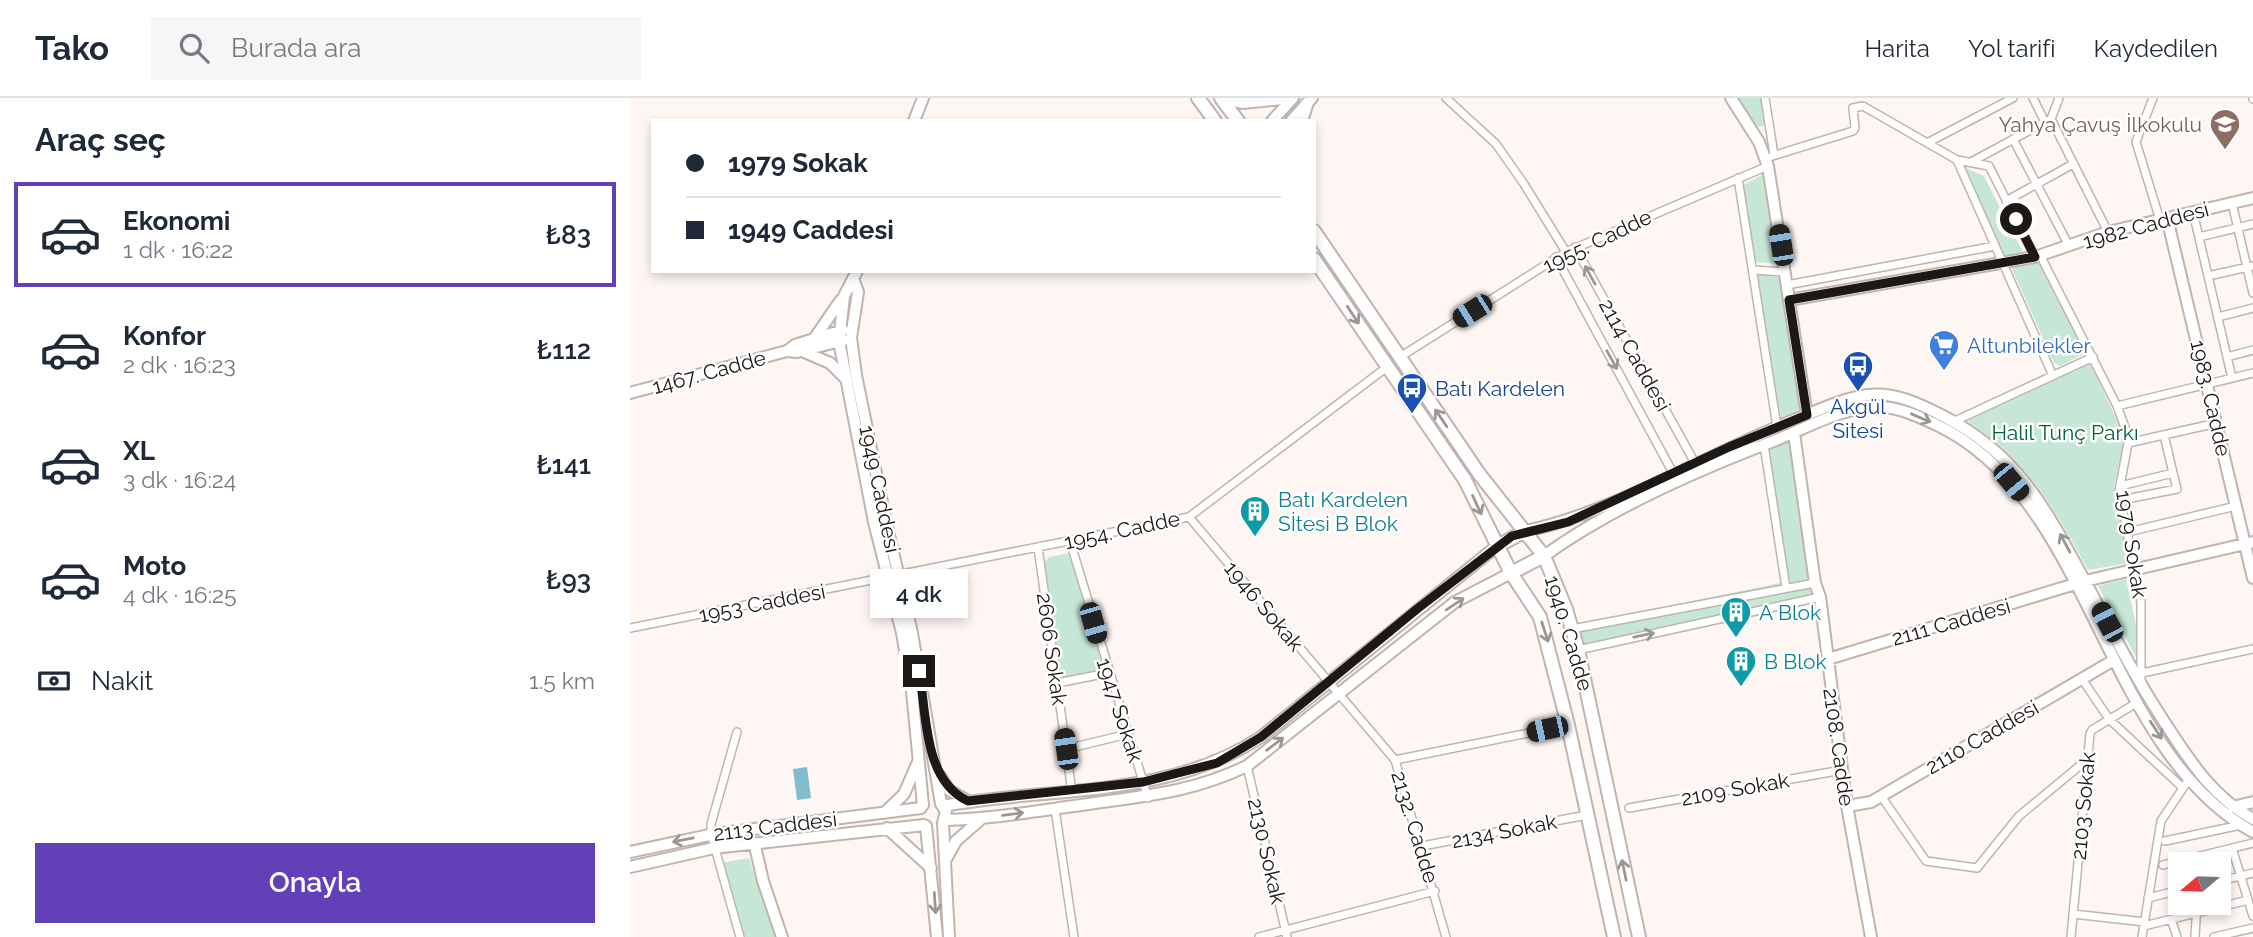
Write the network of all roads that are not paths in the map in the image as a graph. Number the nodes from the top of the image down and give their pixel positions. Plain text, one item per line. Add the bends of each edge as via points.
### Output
1 (923, 98) edge
2 (1198, 98) edge
3 (1223, 98) edge
4 (1283, 98) edge
5 (1293, 98) edge
6 (1446, 98) edge
7 (1731, 98) edge
8 (1765, 98) edge
9 (2012, 98) edge
10 (2032, 98) edge
11 (2059, 98) edge
12 (2153, 98) edge
13 (1309, 102) edge
14 (1860, 106) joint
15 (915, 119) edge
16 (1214, 119) edge
17 (1237, 119) edge
18 (1274, 119) edge
19 (1293, 119) edge
20 (1302, 119) edge
21 (2048, 121) junction
22 (2013, 139) junction
23 (1927, 143) junction
24 (1769, 160) junction
25 (1957, 160) junction
26 (1970, 162) junction
27 (2073, 164) junction
28 (1738, 178) junction
29 (2037, 184) junction
30 (2253, 198) edge
31 (2006, 201) junction
32 (2232, 203) junction
33 (2193, 212) junction
34 (2163, 219) junction
35 (2253, 224) edge
36 (2238, 228) junction
37 (2108, 232) junction
38 (1316, 234) edge
39 (2199, 237) junction
40 (1995, 246) junction
41 (2069, 246) junction
42 (1575, 247) junction
43 (1566, 252) junction
44 (2038, 256) junction
45 (1556, 257) junction
46 (1316, 261) edge
47 (2002, 263) junction
48 (2250, 267) edge
49 (1754, 270) junction
50 (1785, 272) junction
51 (856, 276) edge
52 (2208, 276) junction
53 (1787, 285) junction
54 (2253, 293) edge
55 (844, 296) junction
56 (1789, 300) junction
57 (2253, 308) edge
58 (2218, 317) junction
59 (845, 334) junction
60 (814, 339) junction
61 (2253, 350) edge
62 (788, 351) junction
63 (802, 351) junction
64 (2227, 356) junction
65 (1400, 357) junction
66 (2093, 357) junction
67 (1387, 367) junction
68 (2253, 373) edge
69 (2053, 376) junction
70 (2232, 378) junction
71 (847, 381) junction
72 (2207, 384) junction
73 (630, 393) edge
74 (2117, 406) junction
75 (1807, 415) junction
76 (1955, 421) junction
77 (2217, 423) junction
78 (1777, 427) junction
79 (1794, 433) junction
80 (2164, 435) junction
81 (2128, 443) junction
82 (1764, 445) junction
83 (1695, 463) junction
84 (1674, 473) junction
85 (2173, 473) junction
86 (2120, 486) junction
87 (2121, 500) junction
88 (2236, 506) junction
89 (1189, 517) junction
90 (1526, 531) junction
91 (2128, 532) junction
92 (1070, 541) junction
93 (2249, 543) edge
94 (1497, 546) junction
95 (1038, 547) junction
96 (1544, 556) junction
97 (2136, 569) junction
98 (1511, 573) junction
99 (894, 577) junction
100 (2253, 578) edge
101 (1815, 583) junction
102 (2080, 583) junction
103 (1786, 588) junction
104 (1820, 597) junction
105 (630, 628) edge
106 (1572, 629) junction
107 (2253, 649) edge
108 (1578, 650) junction
109 (1828, 659) junction
110 (2114, 660) junction
111 (1108, 673) junction
112 (2142, 673) junction
113 (2082, 679) junction
114 (1328, 682) junction
115 (1057, 683) junction
116 (2141, 685) junction
117 (1338, 694) junction
118 (2138, 702) junction
119 (2109, 719) junction
120 (1567, 725) junction
121 (737, 732) dead end
122 (1128, 734) junction
123 (1066, 749) junction
124 (920, 756) junction
125 (2088, 759) junction
126 (1395, 760) junction
127 (934, 762) junction
128 (1247, 766) junction
129 (1842, 770) junction
130 (1143, 782) junction
131 (2186, 783) junction
132 (1072, 792) junction
133 (1881, 796) junction
134 (1148, 798) junction
135 (968, 801) junction
136 (2253, 802) edge
137 (942, 805) junction
138 (922, 806) junction
139 (1847, 806) junction
140 (2233, 807) junction
141 (1629, 808) dead end
142 (1055, 809) junction
143 (884, 813) junction
144 (1587, 816) junction
145 (981, 819) junction
146 (2253, 819) edge
147 (944, 821) junction
148 (2241, 825) junction
149 (925, 826) junction
150 (887, 828) junction
151 (2253, 832) edge
152 (711, 834) junction
153 (2165, 841) dead end
154 (2253, 843) edge
155 (755, 846) junction
156 (1422, 846) junction
157 (714, 848) junction
158 (2232, 848) junction
159 (630, 852) edge
160 (944, 861) junction
161 (2162, 865) dead end
162 (630, 867) edge
163 (932, 870) junction
164 (2253, 873) edge
165 (2241, 875) junction
166 (2231, 878) edge
167 (1435, 891) junction
168 (2168, 893) edge
169 (2148, 898) junction
170 (2249, 901) junction
171 (2231, 905) edge
172 (2073, 914) junction
173 (2188, 915) edge
174 (2197, 915) edge
175 (2253, 916) edge
176 (2171, 919) junction
177 (2144, 924) junction
178 (2253, 928) edge
179 (1287, 934) edge
180 (740, 937) edge
181 (782, 937) edge
182 (937, 937) edge
183 (949, 937) edge
184 (1074, 937) edge
185 (1259, 937) edge
186 (1446, 937) edge
187 (1614, 937) edge
188 (1639, 937) edge
189 (1871, 937) edge
190 (2071, 937) edge
191 (2142, 937) edge
192 (2177, 937) edge
193 (2194, 937) edge
194 (2214, 937) edge

1 - 15 street
2 - 16 main road
3 - 4 main road via 1242,102
3 - 17 main road
5 - 18 street
6 - 43 street via 1496,145
7 - 24 street
8 - 24 street
9 - 23 street
10 - 21 street
11 - 21 street
12 - 34 street via 2136,142
13 - 19 street
13 - 20 main road
14 - 23 street, 1979 Sokak
14 - 24 street, 1955. Cadde via 1852,111 1854,130
21 - 22 street
21 - 27 street
22 - 26 street
22 - 29 street
23 - 25 street, 1979 Sokak
24 - 28 street, 1955. Cadde
24 - 50 street
25 - 26 street, 1979 Sokak
25 - 40 street
26 - 31 street, 1979 Sokak via 1990,167
27 - 29 street
27 - 37 street
28 - 42 street, 1955. Cadde
28 - 49 street
29 - 31 street
29 - 41 street
30 - 32 street, 1982 Caddesi
31 - 44 street, 1979 Sokak
32 - 33 street, 1982 Caddesi
32 - 36 street
33 - 34 street, 1982 Caddesi
33 - 39 street
34 - 37 street, 1982 Caddesi
34 - 72 street, 1983. Cadde
35 - 36 street
36 - 39 street
36 - 48 street
37 - 41 street, 1982 Caddesi
38 - 65 main road, 1940. Cadde
39 - 52 street
40 - 47 street
40 - 53 street
41 - 44 street, 1982 Caddesi
42 - 43 street, 1955. Cadde
83 -> 42 street, 2114 Caddesi
43 - 45 street, 1955. Cadde
44 - 47 street, 1982 Caddesi
44 - 66 street, 1979 Sokak
45 - 65 street, 1955. Cadde
45 -> 84 street, 2114 Caddesi
46 -> 67 main road, 1940. Cadde
47 - 56 street, 1982 Caddesi
47 - 69 street
48 - 52 street
48 - 54 street
49 - 50 street
49 - 78 street
50 - 53 street
51 - 55 street
51 - 59 street via 858,292
52 - 58 street
53 - 56 street
55 - 59 street
55 - 60 street
56 - 75 street
57 - 58 street
58 - 64 street
59 - 60 street, 1467. Cadde
59 - 63 street, 1467. Cadde
59 - 71 street, 1949 Caddesi
59 - 99 street, 1949 Caddesi
60 - 62 street, 1467. Cadde
61 - 64 street
62 - 63 street, 1467. Cadde
62 - 73 street, 1467. Cadde
63 - 71 street via 830,363
64 - 70 street
90 -> 65 main road, 1940. Cadde via 1480,475
66 - 69 street
66 - 74 street, 1979 Sokak
67 - 89 street, 1954. Cadde
67 -> 94 main road, 1940. Cadde via 1465,480
68 - 70 street
69 - 76 street
70 - 72 street
71 - 99 street, 1949 Caddesi
72 - 74 street
72 - 77 street, 1983. Cadde
74 - 81 street, 1979 Sokak
75 - 76 street via 1878,394 1912,401
75 - 78 street
102 -> 76 street via 2046,508 2019,472 2001,453
77 - 80 street
77 - 88 street, 1983. Cadde
78 - 83 street
79 - 82 street
79 - 101 street, 2108. Cadde
79 -> 102 street via 1846,413 1882,407 1946,429 1989,461 2025,498
80 - 81 street
80 - 85 street
81 - 86 street, 1979 Sokak
82 - 96 street via 1609,515
82 - 103 street
83 - 84 street
84 - 90 street via 1568,522
85 - 86 street
85 - 87 street via 2177,489
86 - 87 street, 1979 Sokak
87 - 91 street, 1979 Sokak
88 - 91 street
88 - 93 street, 1983. Cadde
89 - 92 street, 1954. Cadde
89 - 114 street, 1946 Sokak
90 - 94 main road
90 - 96 main road, 1940. Cadde
91 - 97 street, 1979 Sokak
92 - 95 street, 1954. Cadde
92 - 111 street, 1947 Sokak
93 - 97 street, 2111 Caddesi
93 - 100 street, 1983. Cadde
94 - 98 main road, 1940. Cadde
94 - 114 street
95 - 99 street, 1954. Cadde
95 - 115 street, 2606 Sokak
96 - 98 main road
96 - 106 main road, 1940. Cadde
97 - 102 street, 2111 Caddesi
97 - 112 street, 1979 Sokak via 2143,622
117 -> 98 street via 1455,602
98 -> 120 main road, 1940. Cadde via 1546,633
99 - 105 street, 1953 Caddesi
99 - 124 street, 1949 Caddesi
99 - 127 street, 1949 Caddesi via 912,633
101 - 103 street
101 - 104 street, 2108. Cadde
102 - 109 street, 2111 Caddesi
102 - 110 street
102 - 116 street
103 - 106 street
108 -> 104 street
104 - 109 street, 2108. Cadde
106 - 108 main road, 1940. Cadde
107 - 112 street
188 -> 108 main road, 1940. Cadde
109 - 129 street, 2108. Cadde
110 - 113 street, 2110 Caddesi
110 - 118 street
111 - 115 street
111 - 122 street, 1947 Sokak
112 - 116 street, 1979 Sokak
113 - 119 street
113 - 133 street, 2110 Caddesi
114 - 117 street, 1946 Sokak
114 - 130 street via 1235,754 1191,772
115 - 123 street, 2606 Sokak
116 - 140 street via 2193,765
117 - 126 street, 2132. Cadde
128 -> 117 street
118 - 119 street, 2103 Sokak
118 -> 131 street
119 - 125 street, 2103 Sokak via 2091,732
119 - 131 street
120 - 126 street
120 - 144 main road, 1940. Cadde
121 - 152 street
122 - 123 street
122 - 130 street, 1947 Sokak
123 - 132 street, 2606 Sokak
124 - 138 street, 1949 Caddesi
124 - 143 street via 912,781
125 - 133 street via 2019,816 1975,869 1926,861
125 - 172 street, 2103 Sokak
126 - 156 street, 2132. Cadde
127 - 135 street via 949,790
127 - 137 street, 1949 Caddesi
128 - 134 street
128 - 179 street, 2130 Sokak
129 - 139 street, 2108. Cadde
129 - 141 street, 2109 Sokak
130 - 132 street
130 - 134 street, 1947 Sokak
131 - 148 street
131 - 169 street via 2161,821
132 - 135 street
133 - 139 street, 2110 Caddesi via 1870,803
134 - 142 street
135 - 137 street
136 - 140 street
137 - 138 street via 932,801
137 - 147 street
138 - 143 street, 2113 Caddesi
138 - 149 street via 919,817
139 - 189 street, 2108. Cadde
140 - 146 street
145 -> 142 street
142 - 184 street
143 - 152 street, 2113 Caddesi
144 - 156 street, 2134 Sokak
144 - 187 main road, 1940. Cadde
145 - 147 street
145 - 160 street via 956,841
147 - 149 street via 937,827
147 - 160 street
148 - 151 street
148 - 153 street
149 - 150 street, 2113 Caddesi
149 - 163 street
150 - 155 street, 2113 Caddesi
150 - 163 street
152 - 157 street
152 -> 159 street, 2113 Caddesi
154 - 158 street
155 - 157 street, 2113 Caddesi
155 - 181 street
156 - 167 street, 2132. Cadde
157 - 162 street, 2113 Caddesi
157 - 180 street
158 - 161 street
158 - 165 street
160 - 183 street
163 -> 182 street
164 - 165 street
165 - 166 street
165 - 170 street
167 - 179 street
167 - 186 street, 2132. Cadde
168 - 169 street
169 - 177 street
170 - 171 street
170 - 175 street
172 - 177 street
172 - 190 street, 2103 Sokak
173 - 176 street
174 - 193 street
176 - 177 street
176 - 192 street
177 - 191 street
178 - 194 street
179 - 185 street

